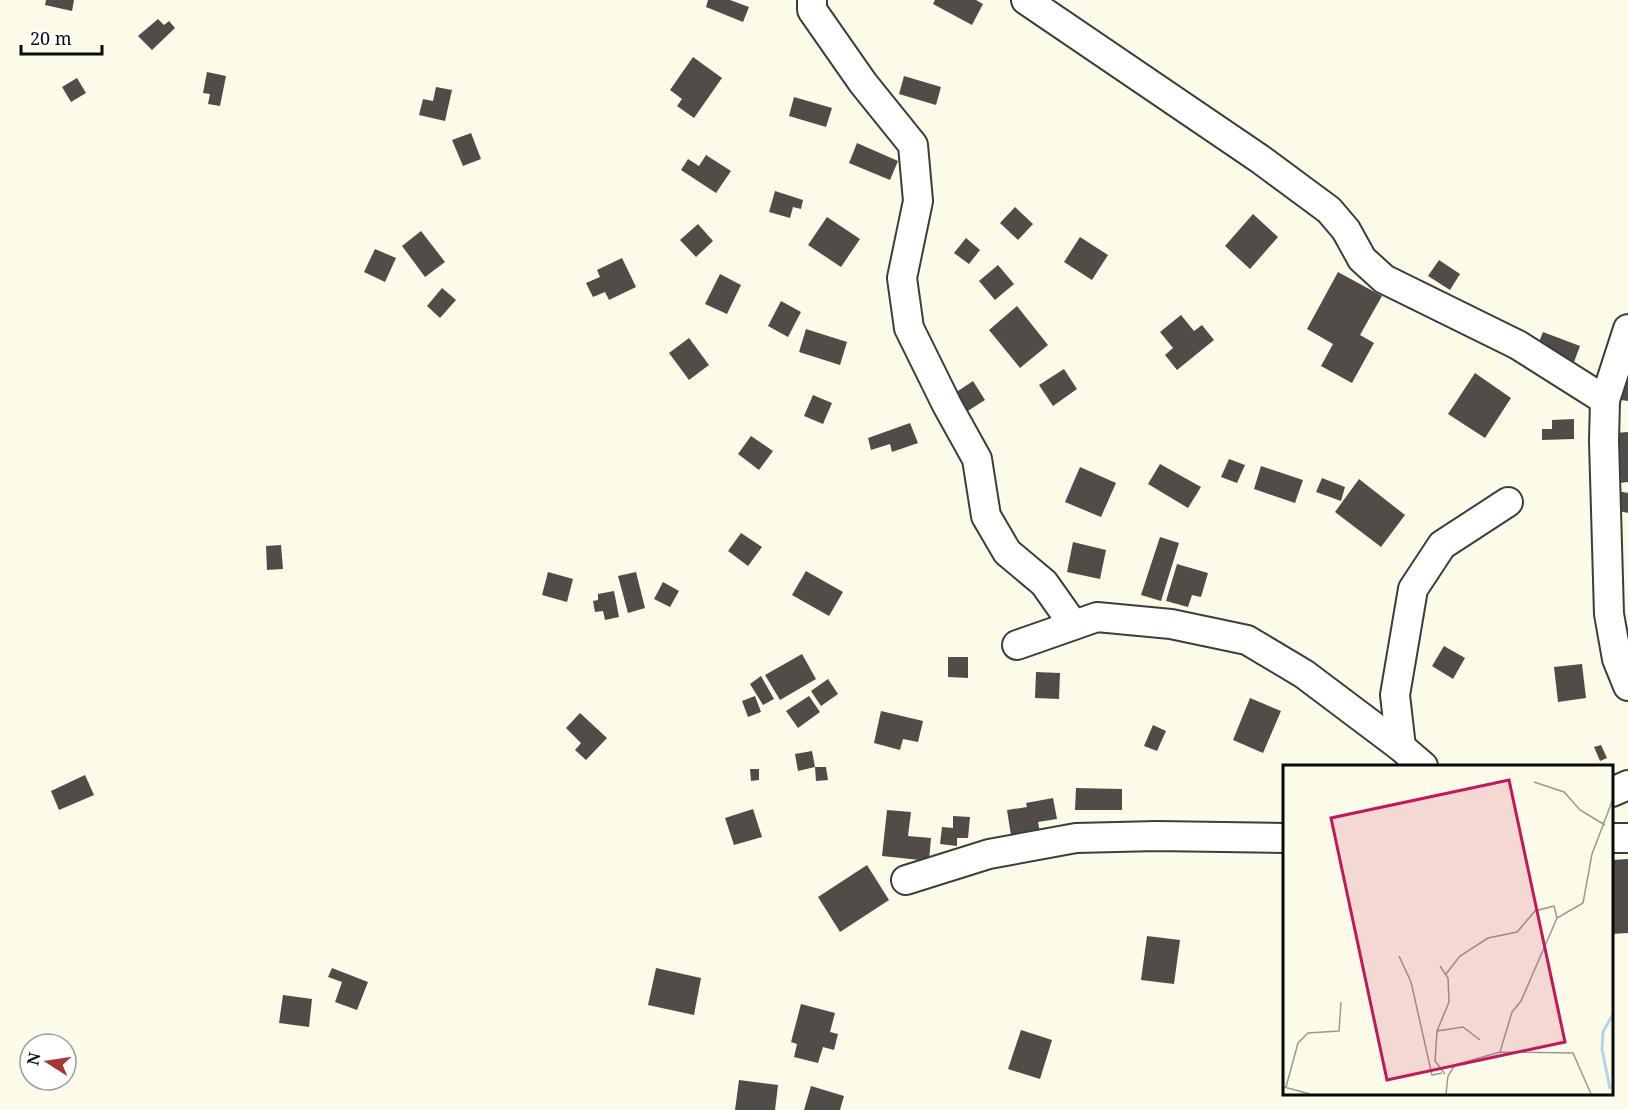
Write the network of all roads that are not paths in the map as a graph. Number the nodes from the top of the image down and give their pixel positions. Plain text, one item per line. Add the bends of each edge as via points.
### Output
1 (812, 0) edge
2 (1026, 0) edge
3 (1628, 329) edge
4 (1605, 400) junction
5 (1508, 502) dead end
6 (1073, 624) junction
7 (1017, 645) dead end
8 (1628, 686) edge
9 (1401, 747) junction
10 (1422, 765) edge
11 (1628, 785) edge
12 (1613, 791) edge
13 (1283, 838) edge
14 (906, 880) dead end

1 - 6 street via 812,10 862,83 913,145 918,201 902,278 909,328 977,459 986,516 1007,552 1044,583
2 - 4 street via 1329,210 1362,259 1384,279 1518,345
3 - 4 street
4 - 8 street via 1609,614 1617,659
5 - 9 street via 1442,545 1413,589 1395,695
6 - 7 street
6 - 9 street via 1097,617 1171,624 1247,640 1304,674
9 - 10 street
11 - 12 street
13 - 14 street via 1076,838 988,854

